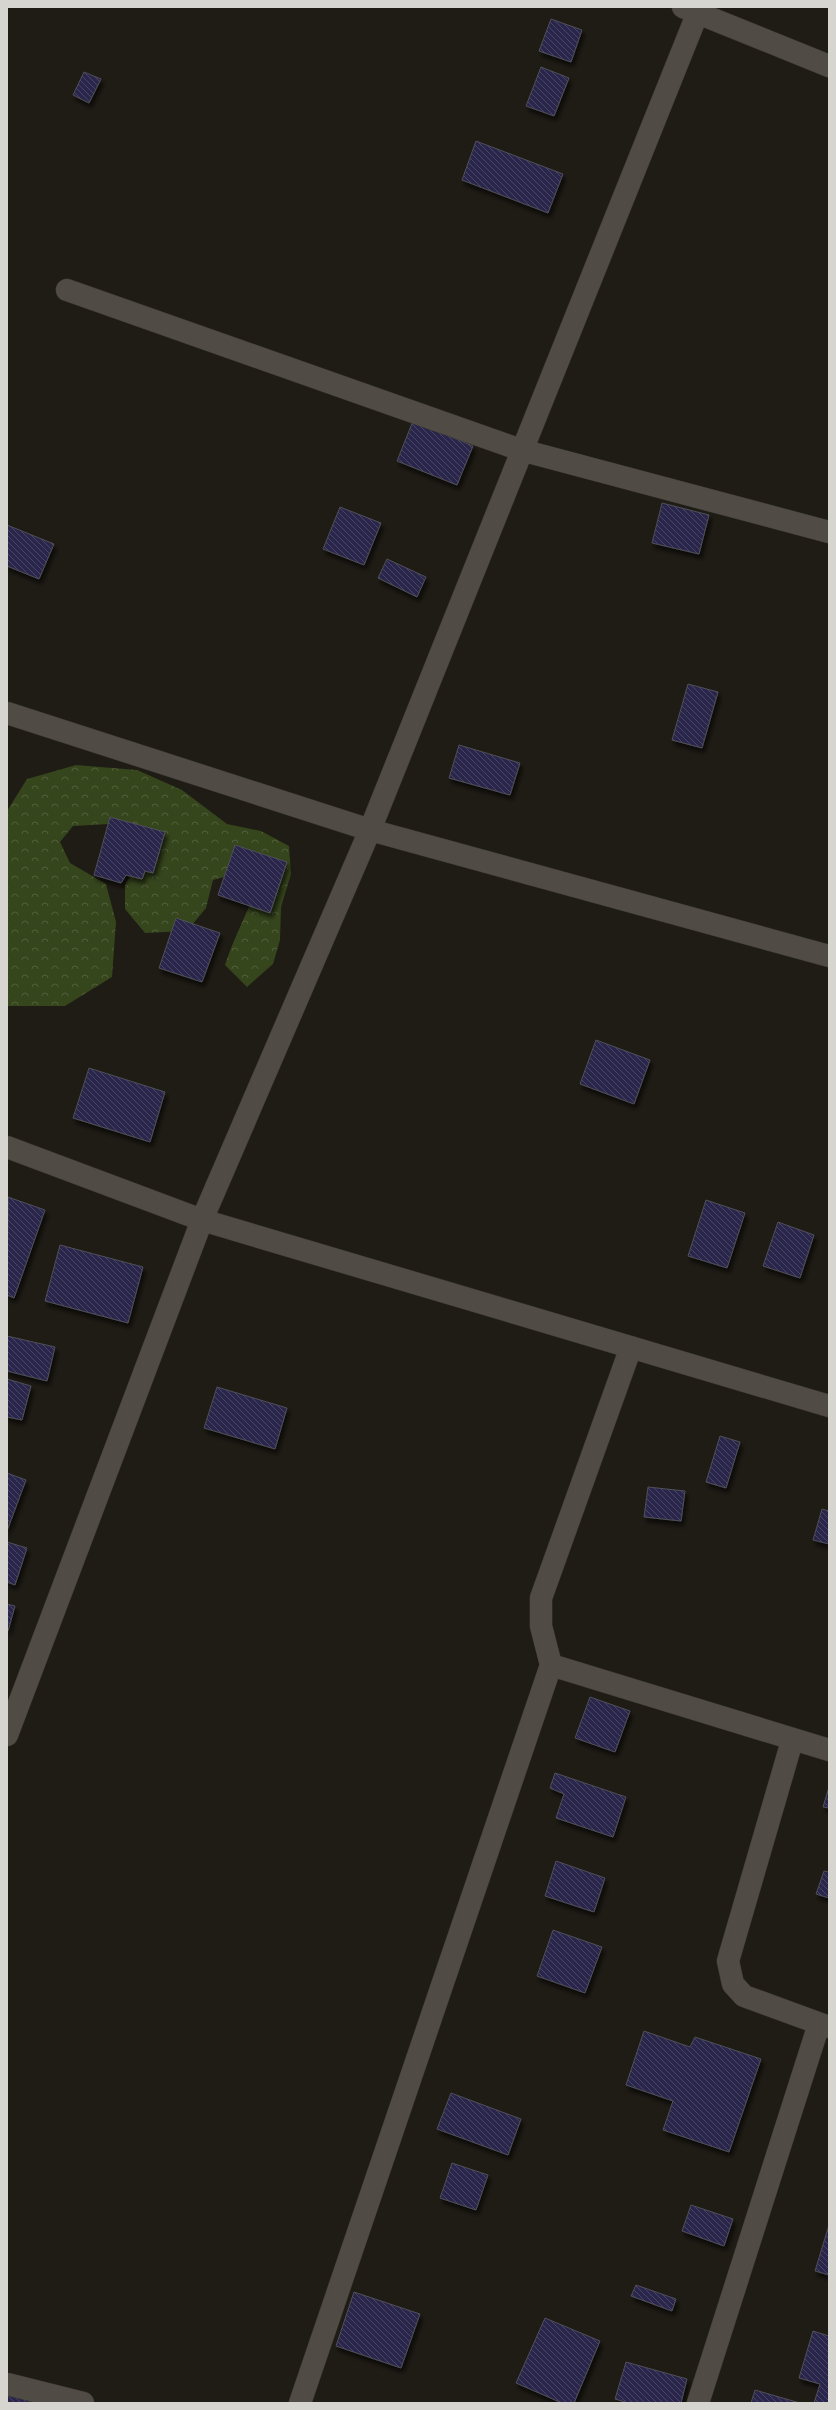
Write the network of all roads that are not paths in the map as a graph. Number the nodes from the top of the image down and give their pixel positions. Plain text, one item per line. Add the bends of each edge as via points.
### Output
1 (694, 9) edge
2 (829, 66) edge
3 (67, 290) dead end
4 (522, 450) junction
5 (829, 532) edge
6 (7, 713) edge
7 (370, 830) junction
8 (829, 956) edge
9 (7, 1147) edge
10 (202, 1220) junction
11 (631, 1347) junction
12 (829, 1406) edge
13 (551, 1665) junction
14 (13, 1698) edge
15 (7, 1735) edge
16 (792, 1741) junction
17 (829, 1750) edge
18 (824, 2026) edge
19 (7, 2384) edge
20 (83, 2403) edge
21 (300, 2403) edge
22 (698, 2403) edge

1 - 2 street
1 - 4 street
3 - 4 street
4 - 5 street
4 - 7 street
6 - 7 street
7 - 8 street
7 - 10 street
9 - 10 street
10 - 11 street
10 - 14 street
11 - 12 street
11 - 13 street via 542,1598 542,1626
13 - 16 street
13 - 21 street
14 - 15 street
16 - 17 street
16 - 18 street via 728,1961 733,1984 744,1996
18 - 22 street
19 - 20 street

